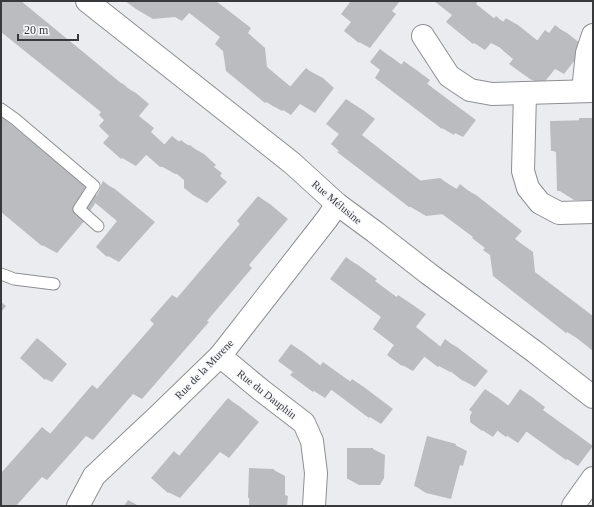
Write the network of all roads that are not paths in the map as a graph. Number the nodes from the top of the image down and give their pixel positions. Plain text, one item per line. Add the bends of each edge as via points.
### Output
1 (86, 1) edge
2 (593, 35) edge
3 (423, 36) dead end
4 (588, 91) edge
5 (525, 93) junction
6 (1, 109) edge
7 (337, 204) junction
8 (593, 212) edge
9 (98, 226) dead end
10 (1, 274) edge
11 (54, 284) dead end
12 (220, 356) junction
13 (593, 397) edge
14 (593, 478) edge
15 (78, 506) edge
16 (314, 506) edge
17 (573, 506) edge

1 - 7 street, Rue Mélusine via 292,163
2 - 4 street via 587,53
3 - 5 street via 449,76 470,90 492,94
4 - 5 street
5 - 8 street via 523,171 528,188 540,202 559,213
6 - 9 lane via 94,186 78,209
7 - 12 street, Rue de la Murene
7 - 13 street, Rue Mélusine
10 - 11 lane via 14,279
12 - 15 street, Rue de la Murene via 94,476
12 - 16 street, Rue du Dauphin via 304,423 312,441 316,473
14 - 17 street

